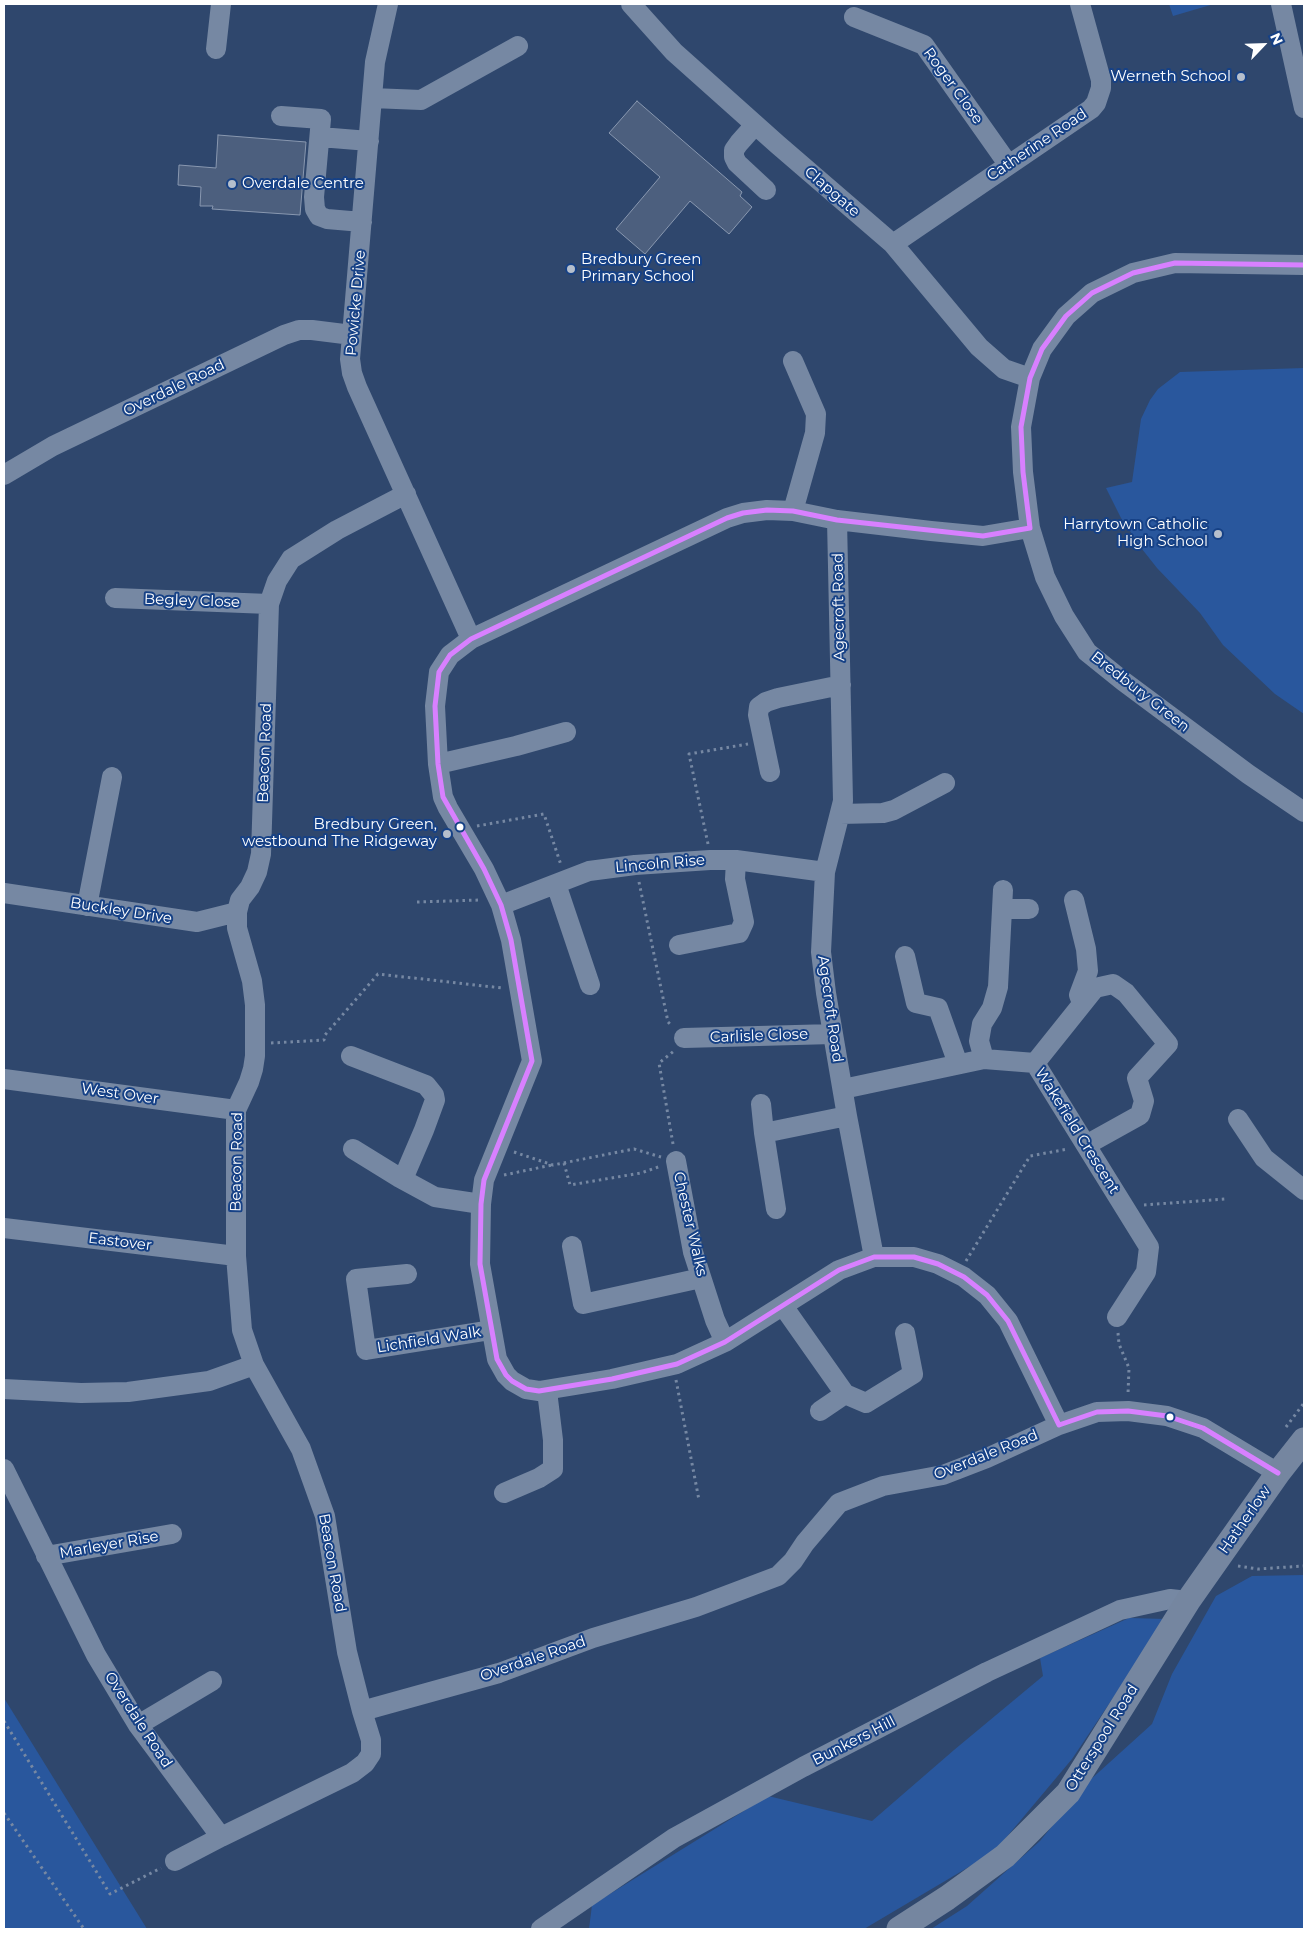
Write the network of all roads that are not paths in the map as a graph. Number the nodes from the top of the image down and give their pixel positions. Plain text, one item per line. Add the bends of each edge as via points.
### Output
1 (221, 4) edge
2 (388, 4) edge
3 (631, 4) edge
4 (1080, 4) edge
5 (1281, 4) edge
6 (854, 17) dead end
7 (518, 46) dead end
8 (216, 49) dead end
9 (372, 98) junction
10 (1304, 108) edge
11 (281, 116) dead end
12 (755, 125) junction
13 (320, 137) junction
14 (369, 141) junction
15 (1008, 164) junction
16 (766, 190) dead end
17 (362, 222) junction
18 (893, 244) junction
19 (1304, 265) edge
20 (352, 335) junction
21 (793, 361) dead end
22 (1030, 378) junction
23 (4, 475) edge
24 (406, 494) junction
25 (793, 511) junction
26 (837, 520) junction
27 (1030, 528) junction
28 (122, 604) dead end
29 (270, 604) junction
30 (471, 639) junction
31 (841, 685) junction
32 (566, 732) dead end
33 (438, 764) junction
34 (770, 772) dead end
35 (112, 777) dead end
36 (945, 783) dead end
37 (1304, 812) edge
38 (840, 814) junction
39 (736, 860) junction
40 (825, 872) junction
41 (561, 882) junction
42 (4, 893) edge
43 (1074, 900) dead end
44 (500, 903) junction
45 (87, 906) junction
46 (1029, 909) dead end
47 (237, 912) junction
48 (679, 945) dead end
49 (905, 956) dead end
50 (590, 985) dead end
51 (1082, 1004) junction
52 (834, 1034) junction
53 (684, 1038) road end
54 (351, 1056) dead end
55 (984, 1059) junction
56 (1035, 1063) junction
57 (958, 1064) junction
58 (4, 1079) edge
59 (842, 1089) junction
60 (761, 1104) dead end
61 (236, 1110) junction
62 (846, 1116) junction
63 (1238, 1119) dead end
64 (764, 1133) junction
65 (1086, 1145) junction
66 (353, 1149) dead end
67 (676, 1162) road end
68 (402, 1179) junction
69 (1304, 1190) edge
70 (481, 1204) junction
71 (776, 1209) dead end
72 (4, 1228) edge
73 (572, 1246) dead end
74 (236, 1256) junction
75 (874, 1257) junction
76 (407, 1274) dead end
77 (701, 1278) junction
78 (783, 1306) junction
79 (1117, 1317) road end
80 (491, 1330) junction
81 (905, 1333) dead end
82 (725, 1342) junction
83 (254, 1366) junction
84 (4, 1389) edge
85 (547, 1391) junction
86 (845, 1394) junction
87 (820, 1411) dead end
88 (1060, 1425) junction
89 (1304, 1440) edge
90 (4, 1469) edge
91 (1278, 1473) junction
92 (504, 1493) dead end
93 (172, 1534) dead end
94 (46, 1556) junction
95 (1188, 1601) junction
96 (212, 1681) dead end
97 (362, 1711) junction
98 (138, 1725) junction
99 (221, 1837) junction
100 (175, 1861) road end
101 (541, 1929) edge
102 (899, 1929) edge

1 - 8 street
2 - 9 street, Powicke Drive via 375,62
3 - 12 street, Clapgate via 674,52
4 - 15 street, Catherine Road via 1101,80 1096,103
5 - 10 street
6 - 15 street, Roger Close via 924,45
7 - 9 street via 421,100
9 - 14 street, Powicke Drive
11 - 13 street via 321,119
12 - 16 street via 738,143 734,157
12 - 18 street, Clapgate
13 - 14 street
13 - 17 street via 315,209 319,216 327,219
14 - 17 street, Powicke Drive
15 - 18 street, Catherine Road
17 - 20 street, Powicke Drive
18 - 22 street, Clapgate via 979,347 1004,369
19 - 22 street, Bredbury Green via 1175,263 1133,273 1092,293 1066,316 1042,349
20 - 23 street, Overdale Road via 298,330 284,335 52,446
20 - 24 street, Powicke Drive via 352,373
21 - 25 street via 816,414 816,433
22 - 27 street, Bredbury Green via 1021,427
24 - 29 street, Beacon Road via 337,530 291,559 277,581
24 - 30 street, Powicke Drive
25 - 26 street
25 - 30 street via 767,510 720,520
26 - 27 street via 983,536
26 - 31 street, Agecroft Road
27 - 37 street, Bredbury Green via 1045,577 1087,652 1248,774
28 - 29 street, Begley Close
29 - 47 street, Beacon Road via 261,854 257,872 240,900
30 - 33 street via 450,655 439,672 435,706
31 - 34 street via 778,698 759,707
31 - 38 street, Agecroft Road via 843,801
32 - 33 street
33 - 44 street via 443,797
35 - 45 street
36 - 38 street via 894,810
38 - 40 street, Agecroft Road
39 - 40 street, Lincoln Rise
39 - 41 street, Lincoln Rise via 635,865 589,871
39 - 48 street via 735,879 744,922 739,933
40 - 52 street, Agecroft Road via 821,952
41 - 44 street, Lincoln Rise
41 - 50 street
42 - 45 street, Buckley Drive
43 - 51 street via 1088,971 1079,995
44 - 70 street via 520,984 532,1061 484,1180
45 - 47 street, Buckley Drive via 197,922
46 - 55 street via 1002,900 998,987 992,1008 982,1024 979,1041
47 - 61 street, Beacon Road via 237,928 252,981 255,1044 253,1069
49 - 57 street via 916,1003 938,1008
51 - 56 street
51 - 65 street via 1095,988 1113,984 1126,992 1168,1044 1137,1078 1144,1101 1140,1115
52 - 53 street, Carlisle Close
52 - 59 street, Agecroft Road
54 - 68 street via 426,1084 434,1095 424,1130
55 - 56 street, Wakefield Crescent
55 - 57 street, Wakefield Crescent
56 - 65 street, Wakefield Crescent
57 - 59 street, Wakefield Crescent
58 - 61 street, West Over
59 - 62 street, Agecroft Road
60 - 64 street
61 - 74 street, Beacon Road
62 - 64 street
62 - 75 street, Agecroft Road
63 - 69 street via 1264,1158
64 - 71 street
65 - 79 street, Wakefield Crescent via 1149,1247 1146,1272
66 - 68 street
67 - 77 street, Chester Walks
68 - 70 street via 434,1197
70 - 80 street via 480,1264
72 - 74 street, Eastover
73 - 77 street via 583,1304
74 - 83 street, Beacon Road via 242,1330
75 - 78 street via 839,1270
75 - 88 street via 914,1257 938,1264 987,1295 1008,1321
76 - 80 street, Lichfield Walk via 356,1279 366,1350
77 - 82 street, Chester Walks via 714,1320
78 - 82 street
78 - 86 street
80 - 85 street via 497,1359 512,1381 526,1389
81 - 86 street via 914,1374 866,1403
82 - 85 street via 682,1362
83 - 84 street via 209,1381 128,1392
83 - 97 street, Beacon Road via 301,1449 317,1490 325,1516 347,1652
85 - 92 street via 553,1469
86 - 87 street
88 - 91 street, Overdale Road via 1097,1412 1128,1411 1167,1416 1203,1428
88 - 97 street, Overdale Road via 943,1475 882,1486 839,1503 778,1576 499,1673
89 - 91 main road, Hatherlow
90 - 94 street, Overdale Road
91 - 95 main road, Hatherlow
93 - 94 street, Marleyer Rise
94 - 98 street, Overdale Road via 96,1655
95 - 101 street, Bunkers Hill via 1170,1599 1120,1610 987,1672 674,1838
95 - 102 main road, Otterspool Road via 1068,1793 1005,1856
96 - 98 street
97 - 99 street via 371,1740 371,1754 365,1763 352,1773
98 - 99 street, Overdale Road
99 - 100 street

